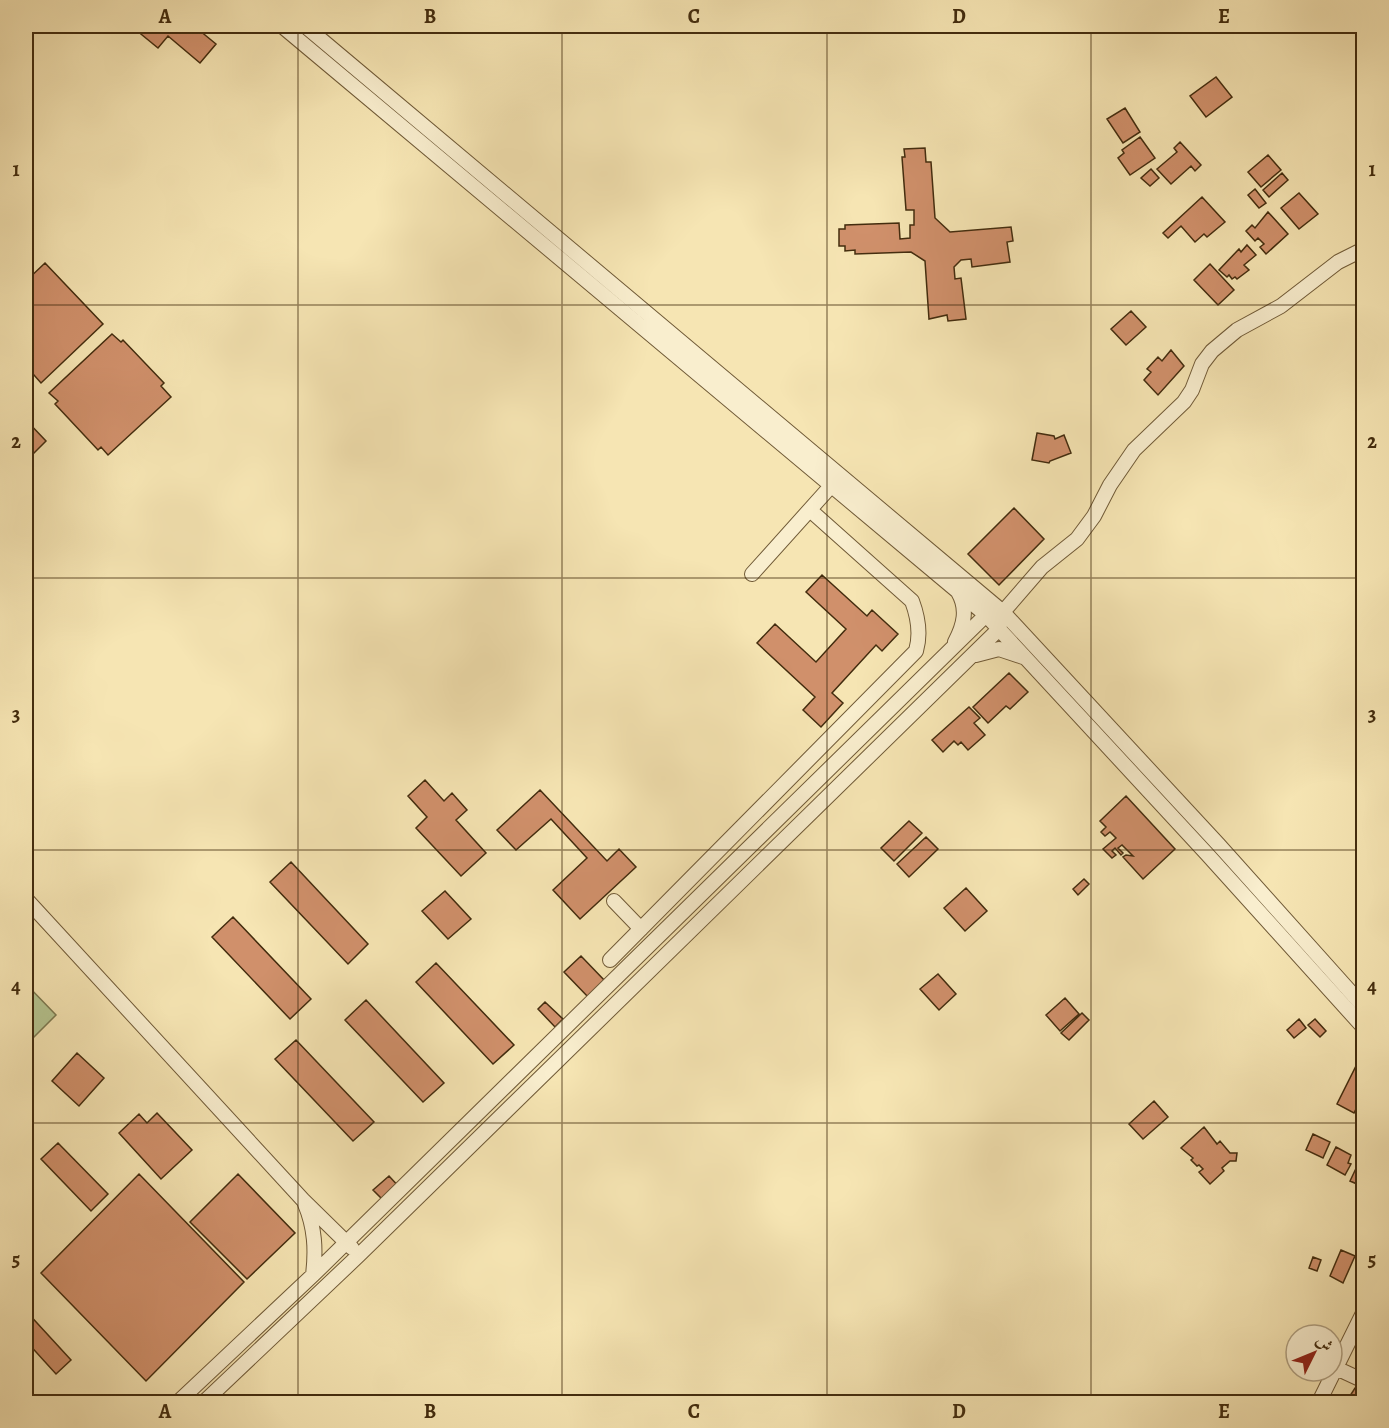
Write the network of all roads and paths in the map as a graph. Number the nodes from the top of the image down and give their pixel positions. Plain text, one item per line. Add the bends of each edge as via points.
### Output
1 (282, 26) edge
2 (305, 26) edge
3 (1364, 249) edge
4 (831, 486) junction
5 (810, 510) junction
6 (752, 574) dead end
7 (956, 590) junction
8 (1003, 612) junction
9 (986, 615) junction
10 (999, 629) junction
11 (952, 648) junction
12 (968, 659) junction
13 (1028, 660) junction
14 (26, 899) edge
15 (614, 901) dead end
16 (641, 929) junction
17 (610, 960) dead end
18 (1364, 1007) edge
19 (1364, 1028) edge
20 (303, 1200) junction
21 (346, 1242) junction
22 (359, 1255) junction
23 (313, 1275) junction
24 (1364, 1311) edge
25 (1344, 1352) edge
26 (1344, 1372) edge
27 (1364, 1381) edge
28 (1328, 1383) edge
29 (178, 1402) edge
30 (204, 1402) edge
31 (1319, 1402) edge

1 - 4 street
2 - 8 street
3 - 8 street via 1338,262 1281,306 1237,330 1212,351 1184,402 1121,467 1086,528 1066,550 1031,577
4 - 5 street
4 - 7 street
5 - 6 street
5 - 16 street via 912,601 920,639 916,651
7 - 9 street
7 - 11 street via 964,610
8 - 9 street
8 - 10 street
8 - 18 street
9 - 10 street
9 - 11 street
10 - 12 street
10 - 13 street
11 - 21 street
12 - 13 street via 999,649
12 - 22 street
13 - 19 street
14 - 20 street
15 - 16 street
16 - 17 street
20 - 21 street
20 - 23 street via 315,1244
21 - 22 street
21 - 23 street
22 - 30 street
23 - 29 street
24 - 25 street
26 - 27 street
28 - 31 street

